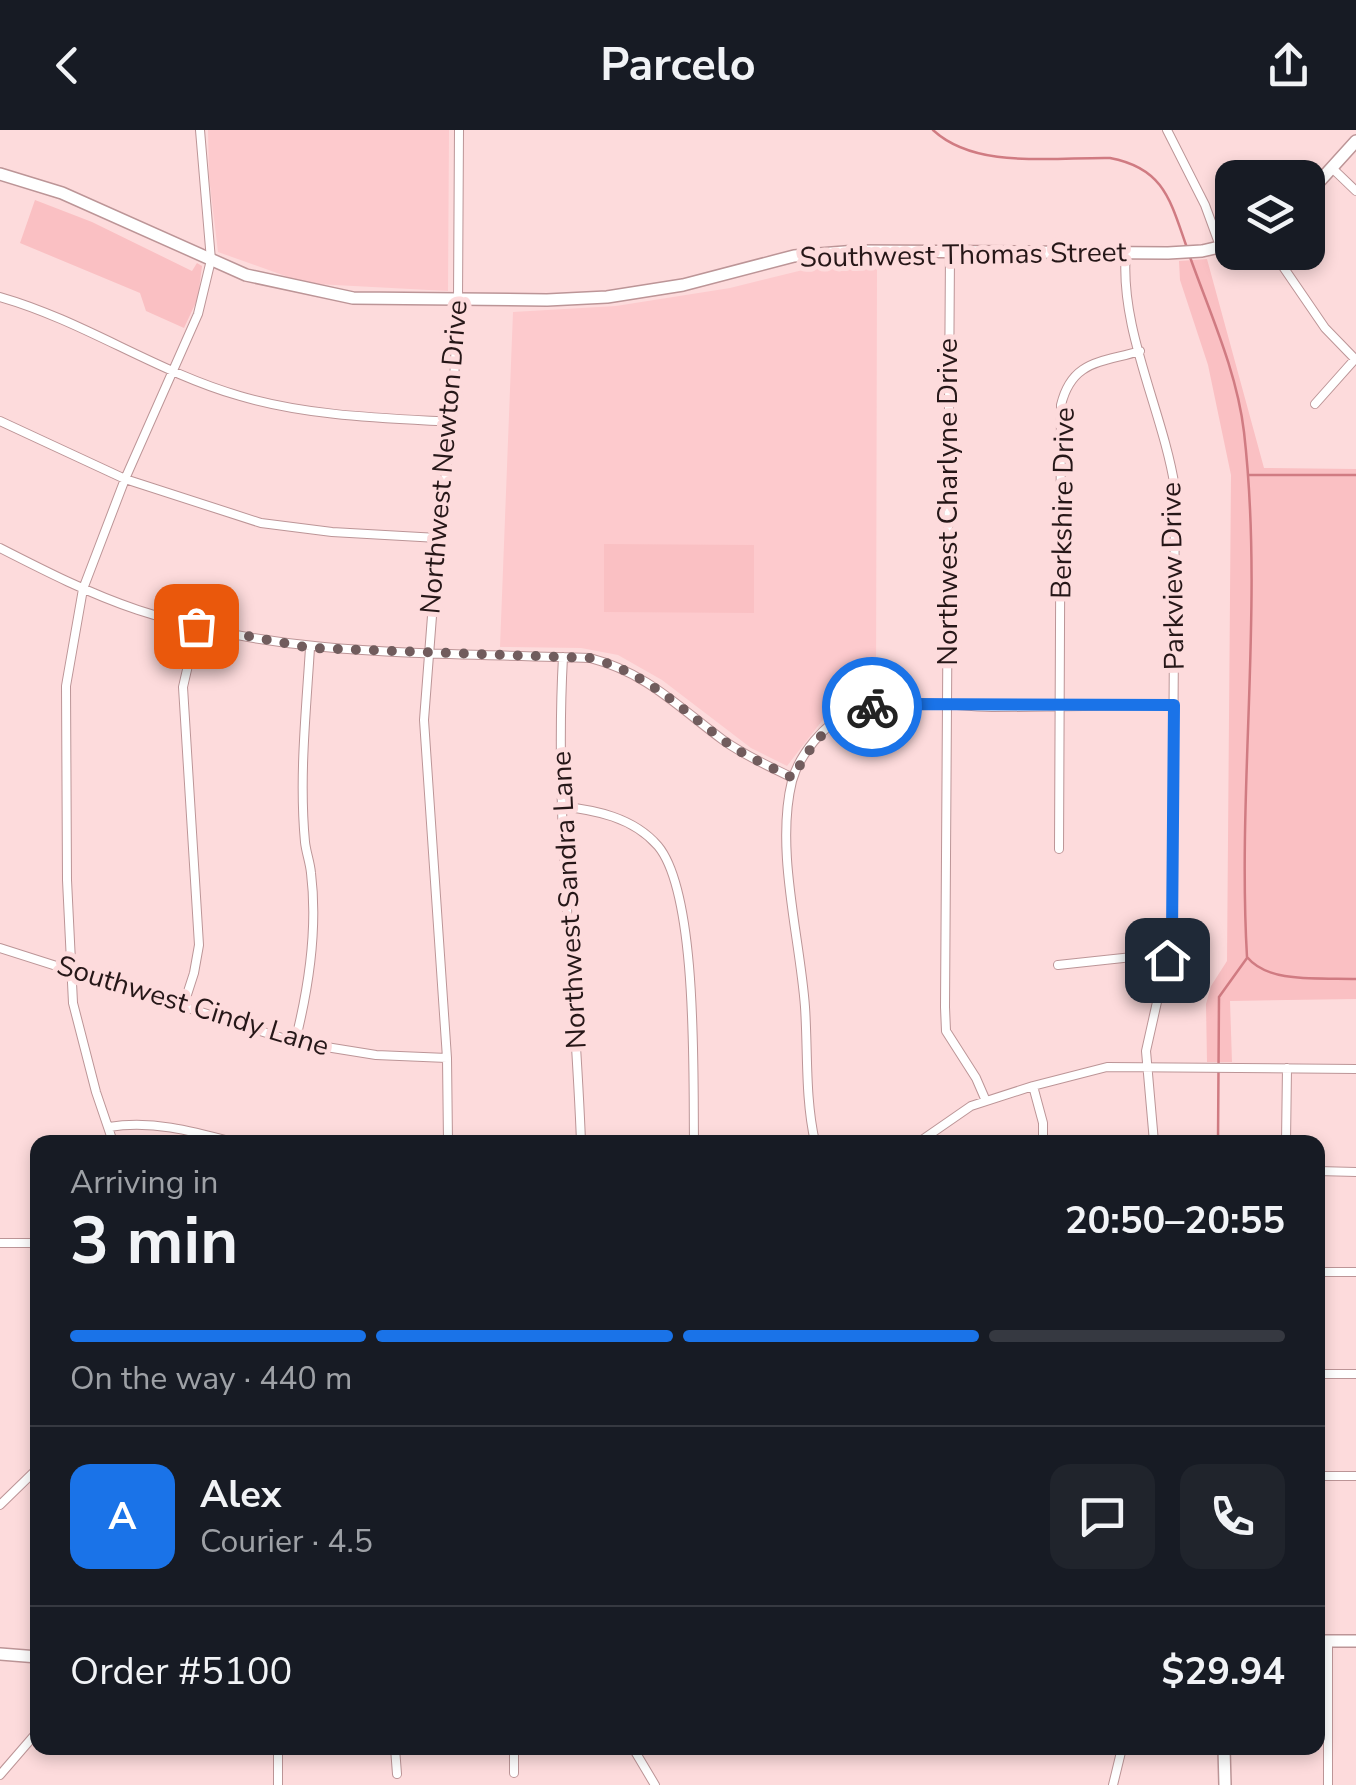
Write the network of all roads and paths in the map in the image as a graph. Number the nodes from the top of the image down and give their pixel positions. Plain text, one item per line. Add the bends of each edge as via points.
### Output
1 (200, 130) edge
2 (458, 130) edge
3 (1167, 130) edge
4 (1356, 142) edge
5 (1332, 168) junction
6 (0, 174) edge
7 (1325, 176) edge
8 (1356, 192) edge
9 (1215, 225) edge
10 (1215, 248) edge
11 (950, 252) junction
12 (1126, 252) junction
13 (211, 260) junction
14 (1286, 270) edge
15 (0, 297) edge
16 (458, 300) junction
17 (1140, 351) junction
18 (1356, 359) edge
19 (172, 372) junction
20 (1316, 404) dead end
21 (0, 421) edge
22 (452, 422) junction
23 (125, 479) junction
24 (438, 538) junction
25 (0, 548) edge
26 (83, 589) junction
27 (196, 626) junction
28 (310, 648) junction
29 (428, 653) junction
30 (563, 657) junction
31 (947, 704) junction
32 (1061, 705) junction
33 (1174, 705) junction
34 (793, 778) junction
35 (560, 806) junction
36 (1059, 849) dead end
37 (0, 948) edge
38 (1167, 960) junction
39 (1058, 965) dead end
40 (71, 969) junction
41 (183, 1007) junction
42 (294, 1042) junction
43 (447, 1058) junction
44 (1148, 1067) junction
45 (1286, 1068) junction
46 (1356, 1069) edge
47 (1033, 1086) junction
48 (986, 1100) junction
49 (110, 1127) junction
50 (112, 1135) edge
51 (208, 1135) edge
52 (448, 1135) edge
53 (581, 1135) edge
54 (694, 1135) edge
55 (813, 1135) edge
56 (929, 1135) edge
57 (1043, 1135) edge
58 (1153, 1135) edge
59 (1286, 1135) edge
60 (1325, 1171) edge
61 (1356, 1172) edge
62 (30, 1243) edge
63 (0, 1244) edge
64 (1325, 1272) edge
65 (1356, 1272) edge
66 (1325, 1374) edge
67 (1356, 1374) edge
68 (30, 1476) edge
69 (1325, 1476) edge
70 (1356, 1476) edge
71 (0, 1505) edge
72 (1325, 1641) edge
73 (1356, 1641) edge
74 (0, 1654) edge
75 (30, 1656) edge
76 (1325, 1699) edge
77 (30, 1740) edge
78 (278, 1755) edge
79 (396, 1755) edge
80 (514, 1755) edge
81 (637, 1755) edge
82 (1120, 1755) edge
83 (1224, 1755) edge
84 (514, 1773) dead end
85 (397, 1774) dead end
86 (0, 1775) edge
87 (278, 1785) edge
88 (655, 1785) edge
89 (1114, 1785) edge
90 (1224, 1785) edge
91 (1328, 1785) edge

1 - 13 street
2 - 16 street, Northwest Newton Drive
3 - 9 street
4 - 5 street
5 - 7 street
5 - 8 street
6 - 13 street, Southwest Thomas Street via 62,193
10 - 12 street, Southwest Thomas Street
11 - 12 street, Southwest Thomas Street
11 - 16 street, Southwest Thomas Street via 794,256 615,296
11 - 31 street, Northwest Charlyne Drive
12 - 17 street, Parkview Drive via 1125,300
13 - 16 street, Southwest Thomas Street via 246,276 353,298
13 - 19 street via 198,314
14 - 18 street via 1325,328
15 - 19 street
16 - 22 street, Northwest Newton Drive
17 - 32 street, Berkshire Drive via 1080,370 1070,378 1061,406
17 - 33 street, Parkview Drive via 1175,488
18 - 20 street
19 - 22 street via 298,410
19 - 23 street
21 - 23 street
22 - 24 street, Northwest Newton Drive
23 - 24 street via 262,523
23 - 26 street
24 - 29 street, Northwest Newton Drive
25 - 26 street
26 - 27 street
26 - 40 street via 66,686
27 - 28 street
27 - 41 street via 184,698 199,945
28 - 29 street
28 - 42 street via 303,750 314,927
29 - 30 street
29 - 43 street, Northwest Newton Drive via 426,770
30 - 34 street via 627,669 739,751
30 - 35 street, Northwest Sandra Lane
31 - 32 street
31 - 34 street via 895,704 848,714 813,744
31 - 48 street, Northwest Charlyne Drive via 946,1031
32 - 33 street
32 - 36 street, Berkshire Drive
33 - 38 street, Parkview Drive
34 - 55 street via 787,849
35 - 53 street, Northwest Sandra Lane
35 - 54 street via 614,816 642,831 672,867 686,954
37 - 40 street, Southwest Cindy Lane
38 - 39 street via 1151,955
38 - 44 street, Parkview Drive via 1148,1033
40 - 41 street, Southwest Cindy Lane
40 - 49 street via 81,1038
41 - 42 street, Southwest Cindy Lane
42 - 43 street, Southwest Cindy Lane
43 - 52 street, Northwest Newton Drive
44 - 45 street
44 - 47 street via 1107,1067
44 - 58 street, Parkview Drive
45 - 46 street
45 - 59 street
47 - 48 street
47 - 57 street
48 - 56 street
49 - 50 street
49 - 51 street via 179,1127
60 - 61 street
62 - 63 street
64 - 65 street
66 - 67 street
68 - 71 street
69 - 70 street
72 - 73 street
74 - 75 street
76 - 91 street
77 - 86 street
78 - 87 street
79 - 85 street
80 - 84 street
81 - 88 street
82 - 89 street
83 - 90 street

